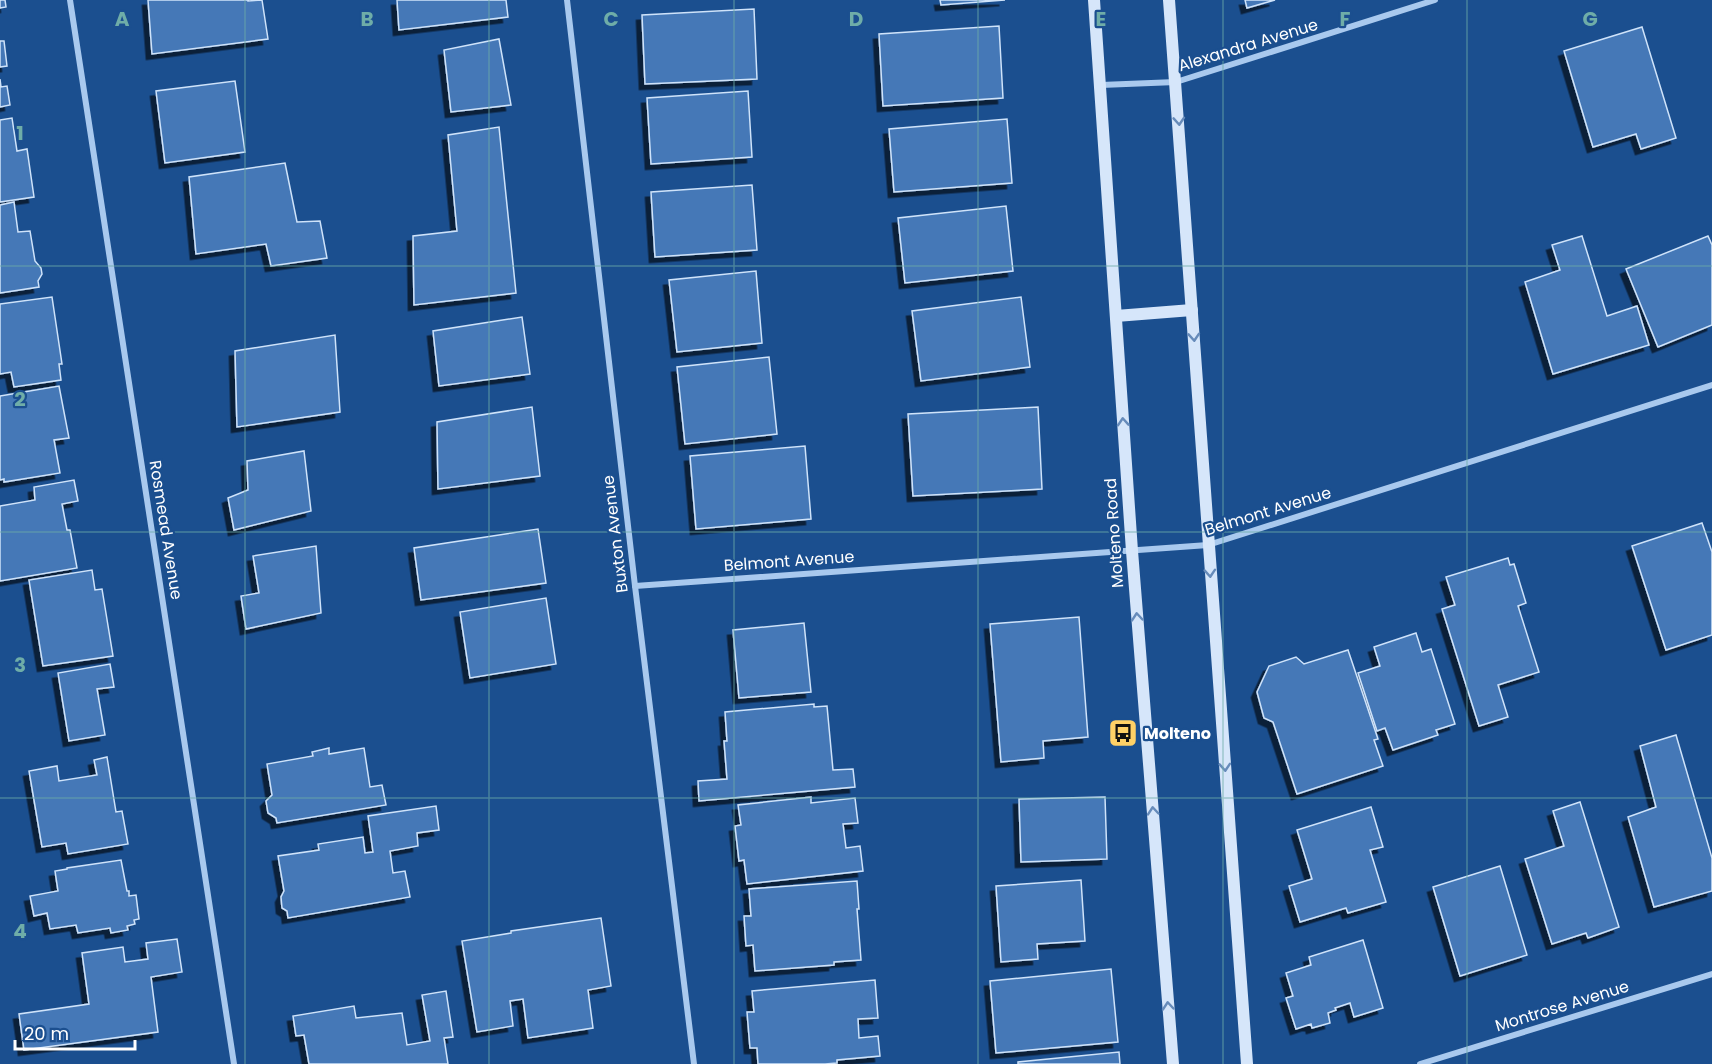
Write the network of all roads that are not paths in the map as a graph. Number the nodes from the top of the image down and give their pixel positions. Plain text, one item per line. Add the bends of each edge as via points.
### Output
1 (70, 0) edge
2 (567, 0) edge
3 (1095, 0) edge
4 (1169, 0) edge
5 (1435, 0) edge
6 (1176, 82) junction
7 (1101, 85) junction
8 (1192, 310) junction
9 (1116, 316) junction
10 (1712, 385) edge
11 (1208, 545) junction
12 (1132, 551) junction
13 (635, 586) junction
14 (1712, 974) edge
15 (234, 1064) edge
16 (694, 1064) edge
17 (1173, 1064) edge
18 (1247, 1064) edge
19 (1420, 1064) edge

1 - 15 street, Rosmead Avenue
2 - 13 street, Buxton Avenue
3 - 7 street, Molteno Road
4 - 6 street
5 - 6 street, Alexandra Avenue
6 - 7 street, Alexandra Avenue
6 -> 8 street
7 - 9 street, Molteno Road
8 - 9 street
8 -> 11 street
12 -> 9 street, Molteno Road
10 - 11 street, Belmont Avenue
11 - 12 street, Belmont Avenue
11 -> 18 street
12 - 13 street, Belmont Avenue
17 -> 12 street, Molteno Road
13 - 16 street, Buxton Avenue
14 - 19 street, Montrose Avenue

